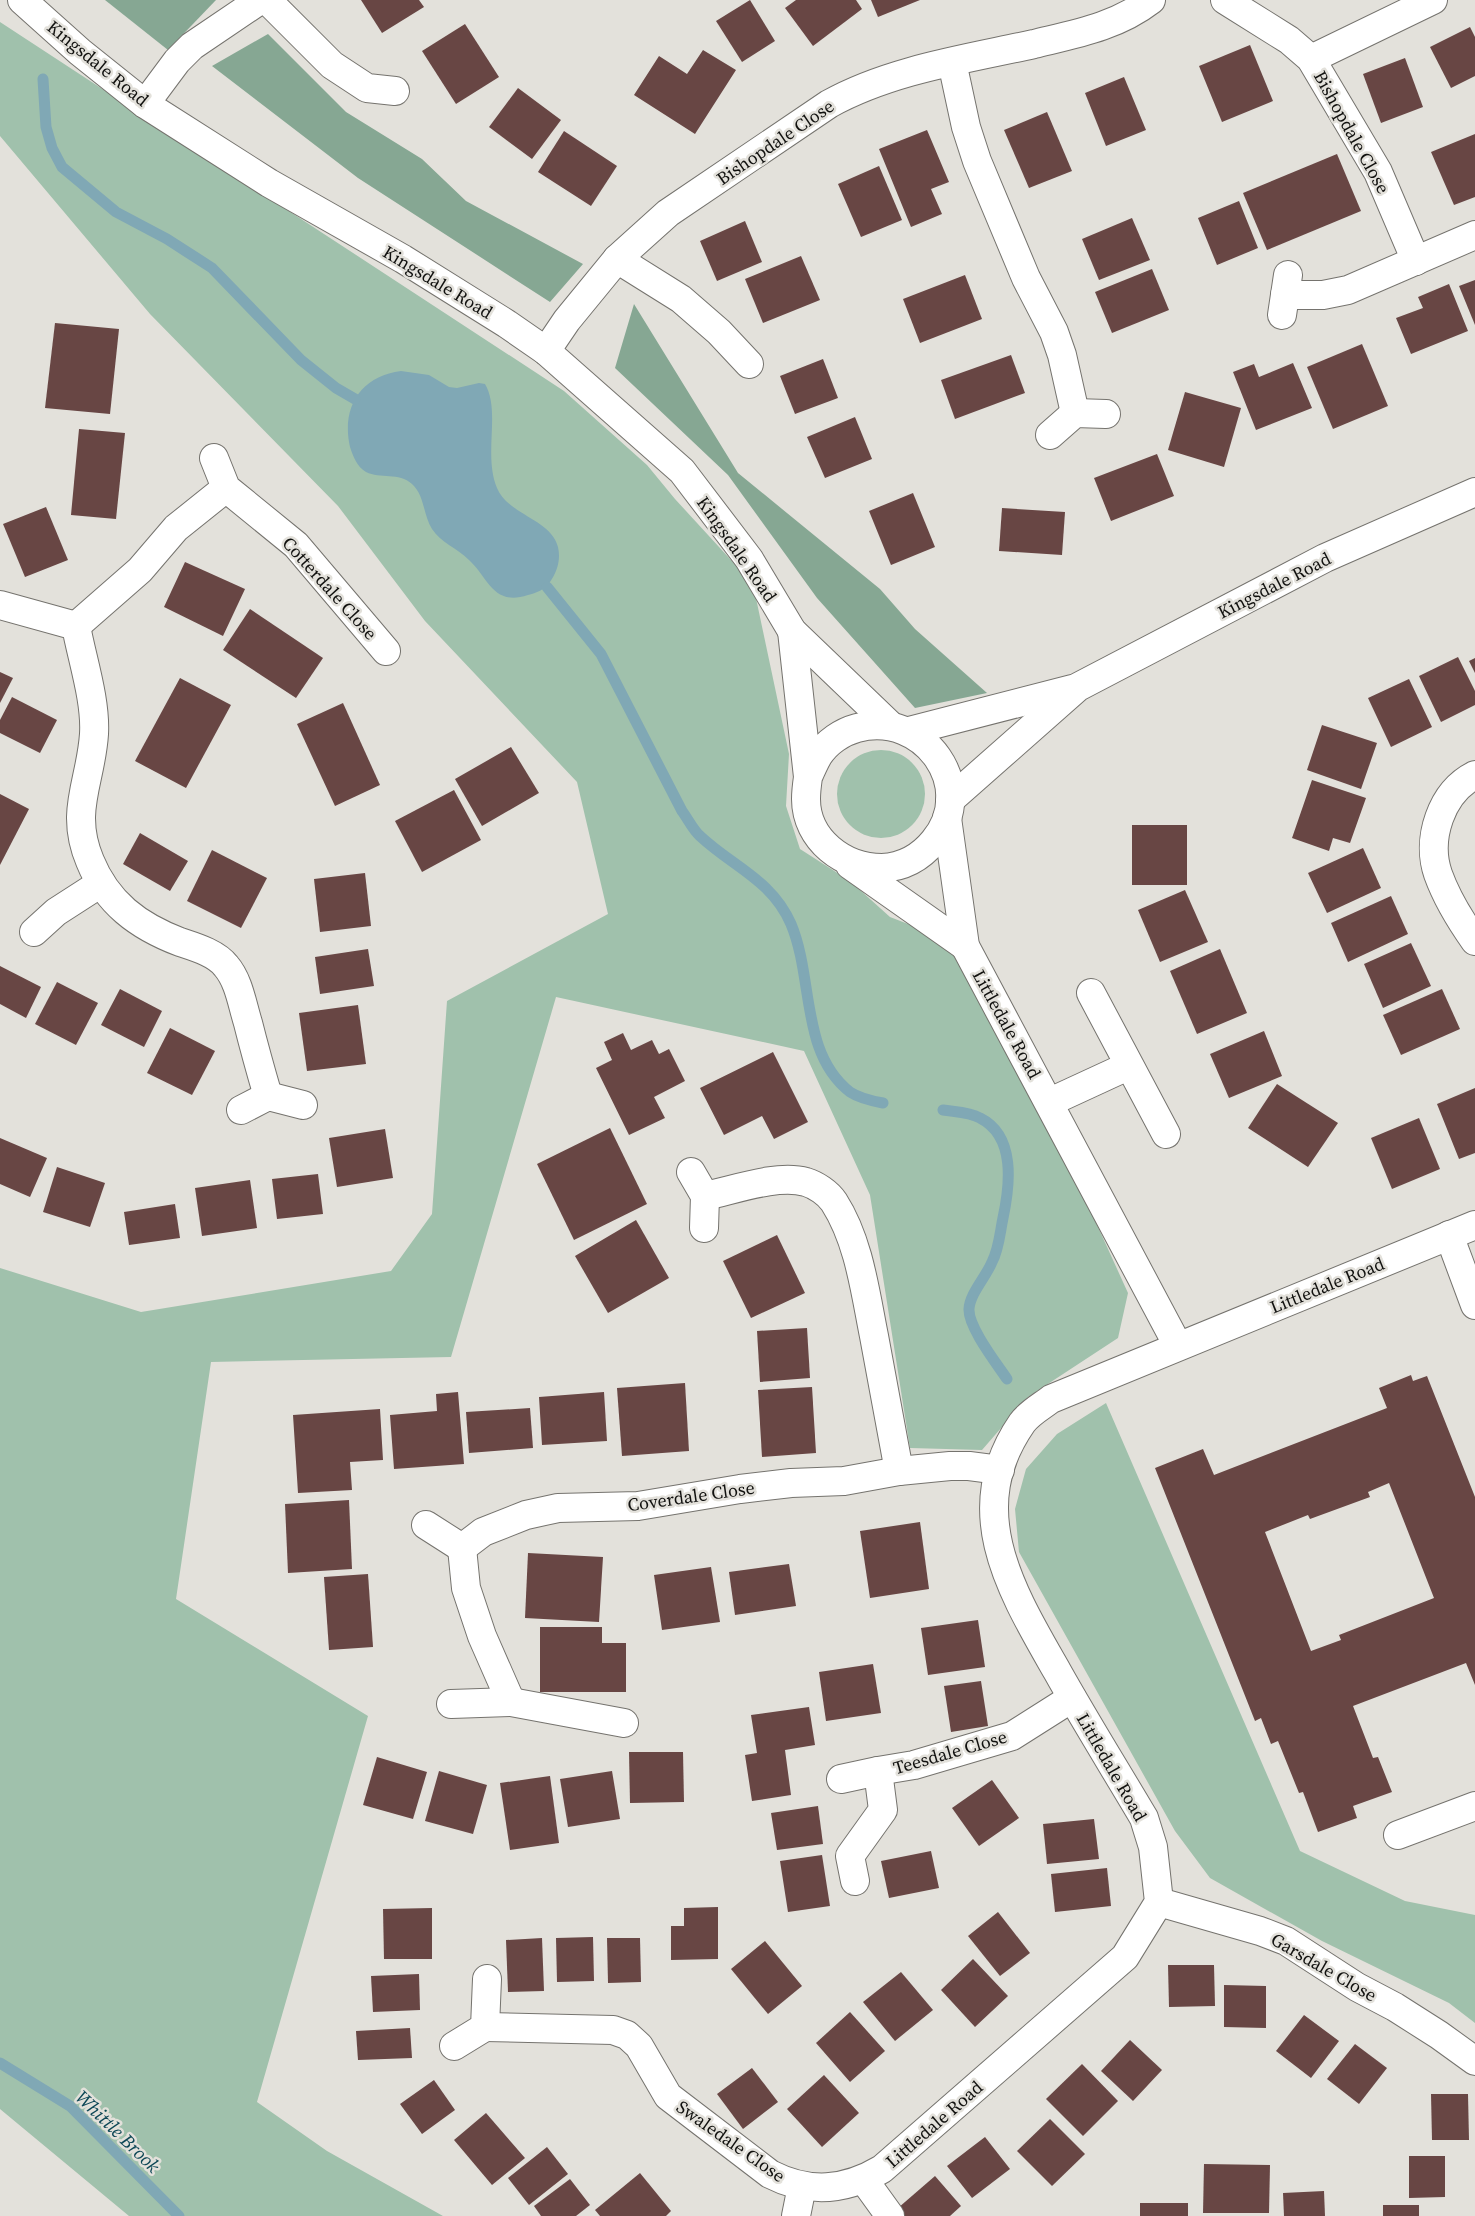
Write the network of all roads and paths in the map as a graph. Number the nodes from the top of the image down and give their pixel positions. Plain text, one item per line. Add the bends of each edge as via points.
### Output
1 (22, 0) edge
2 (260, 0) edge
3 (267, 0) edge
4 (1151, 0) edge
5 (1225, 0) edge
6 (1433, 0) edge
7 (1311, 59) junction
8 (952, 62) junction
9 (395, 92) dead end
10 (145, 104) junction
11 (1475, 235) edge
12 (618, 259) junction
13 (1416, 261) junction
14 (1285, 295) dead end
15 (546, 351) junction
16 (749, 364) dead end
17 (1075, 413) junction
18 (1106, 414) dead end
19 (1050, 435) dead end
20 (214, 458) dead end
21 (226, 488) junction
22 (1475, 492) edge
23 (0, 605) edge
24 (76, 626) junction
25 (792, 631) junction
26 (386, 651) dead end
27 (1078, 687) junction
28 (900, 728) junction
29 (1475, 775) edge
30 (808, 777) junction
31 (948, 809) junction
32 (843, 860) junction
33 (101, 883) junction
34 (34, 932) dead end
35 (1475, 941) edge
36 (965, 946) junction
37 (1091, 993) dead end
38 (1128, 1066) junction
39 (268, 1096) junction
40 (1050, 1102) junction
41 (303, 1105) dead end
42 (241, 1110) dead end
43 (1166, 1134) dead end
44 (691, 1172) dead end
45 (705, 1196) junction
46 (1475, 1225) edge
47 (704, 1228) dead end
48 (1449, 1235) junction
49 (1475, 1305) edge
50 (1178, 1346) junction
51 (1000, 1470) junction
52 (899, 1471) junction
53 (426, 1526) dead end
54 (462, 1548) junction
55 (1072, 1698) junction
56 (511, 1702) junction
57 (451, 1704) dead end
58 (624, 1723) dead end
59 (878, 1771) junction
60 (841, 1779) dead end
61 (1475, 1806) edge
62 (1398, 1836) dead end
63 (855, 1881) dead end
64 (1159, 1902) junction
65 (487, 1979) dead end
66 (484, 2026) junction
67 (454, 2046) dead end
68 (1475, 2061) edge
69 (864, 2180) junction
70 (802, 2186) junction
71 (796, 2216) edge
72 (890, 2216) edge

1 - 10 street, Kingsdale Road
2 - 10 street via 192,46
3 - 9 street via 332,65 367,88
4 - 8 street, Bishopdale Close via 1096,29
5 - 7 street, Bishopdale Close via 1289,40
6 - 7 street, Bishopdale Close
7 - 13 street, Bishopdale Close via 1378,172
8 - 12 street, Bishopdale Close via 877,82 829,104 668,214
8 - 17 street via 977,161 1026,278 1054,332
10 - 15 street, Kingsdale Road via 269,183 411,264
11 - 13 street
12 - 15 street, Bishopdale Close via 567,320
12 - 16 street via 681,298
13 - 14 street via 1348,290 1323,295
15 - 25 street, Kingsdale Road via 682,471 749,559
17 - 18 street
17 - 19 street
20 - 21 street, Cotterdale Close
21 - 24 street via 176,528 140,570
21 - 26 street, Cotterdale Close via 296,545
22 - 27 street, Kingsdale Road via 1325,558
23 - 24 street
24 - 33 street via 94,716 80,824 90,861
25 - 28 street, Kingsdale Road
25 - 30 street, Kingsdale Road
27 - 28 street, Kingsdale Road
27 - 31 street, Kingsdale Road
28 - 30 street via 870,724 850,730 833,740 819,755
28 - 31 street via 926,742 940,760 949,782
29 - 35 street via 1452,792 1440,814 1434,842 1437,872 1448,899
30 - 32 street via 806,801 811,824 824,844
31 - 32 street via 939,835 910,861 890,867 866,868
31 - 36 street, Littledale Road
32 - 36 street, Littledale Road
33 - 34 street via 56,912
33 - 39 street via 116,902 148,929 205,952 226,965 241,999
36 - 40 street, Littledale Road
37 - 38 street
38 - 40 street
38 - 43 street
39 - 41 street
39 - 42 street
40 - 50 street, Littledale Road
44 - 45 street
45 - 47 street
45 - 52 street via 786,1180 806,1182 833,1200 846,1224 863,1278
46 - 48 street, Littledale Road
48 - 49 street
48 - 50 street, Littledale Road
50 - 51 street, Littledale Road via 1051,1398 1023,1421
51 - 52 street, Coverdale Close via 969,1466
51 - 55 street, Littledale Road via 994,1495 1000,1555 1037,1636
52 - 54 street, Coverdale Close via 844,1481 740,1488 638,1506 558,1508 526,1515 483,1532
53 - 54 street
54 - 56 street via 466,1588 482,1636
55 - 59 street, Teesdale Close via 1012,1736 914,1765
55 - 64 street, Littledale Road via 1144,1818 1153,1846
56 - 57 street
56 - 58 street
59 - 60 street, Teesdale Close
59 - 63 street, Teesdale Close via 883,1810 850,1856
61 - 62 street
64 - 68 street, Garsdale Close via 1286,1941 1439,2034
64 - 69 street, Littledale Road via 1125,1957 882,2170
65 - 66 street
66 - 67 street
66 - 70 street, Swaledale Close via 613,2030 627,2035 639,2046 668,2096 770,2174
69 - 70 street, Swaledale Close via 823,2188
69 - 72 street
70 - 71 street, Swaledale Close

